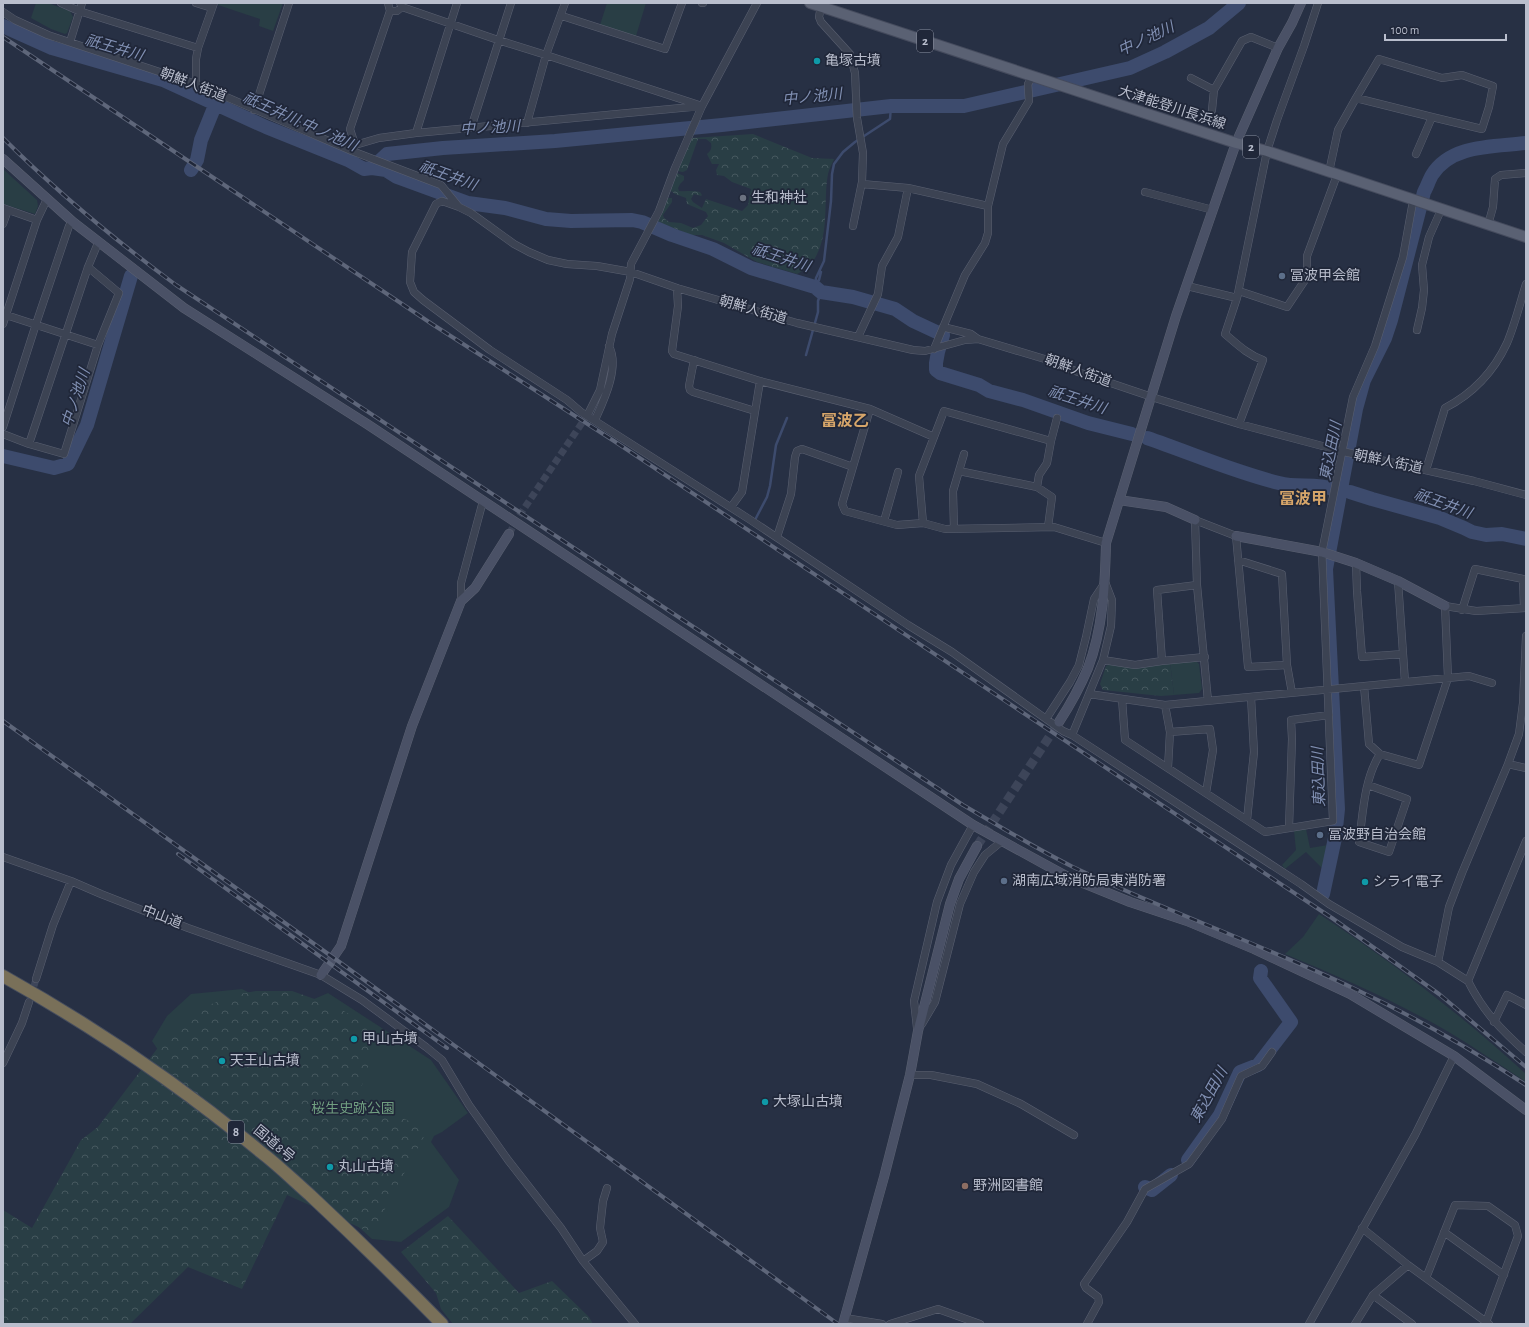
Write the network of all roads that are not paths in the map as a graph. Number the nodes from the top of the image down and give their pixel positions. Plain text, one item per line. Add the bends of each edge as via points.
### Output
1 (61, 3) edge
2 (82, 3) edge
3 (196, 3) edge
4 (289, 3) edge
5 (388, 3) edge
6 (457, 3) edge
7 (511, 3) edge
8 (565, 3) edge
9 (682, 3) edge
10 (757, 3) edge
11 (810, 3) edge
12 (1301, 3) edge
13 (1318, 3) edge
14 (401, 5) edge
15 (213, 6) edge
16 (821, 6) junction
17 (80, 11) junction
18 (390, 11) junction
19 (3, 12) edge
20 (562, 16) junction
21 (450, 24) junction
22 (498, 40) junction
23 (70, 42) junction
24 (198, 48) junction
25 (1278, 48) junction
26 (546, 55) junction
27 (1191, 78) dead end
28 (1033, 80) junction
29 (196, 84) junction
30 (1214, 90) junction
31 (1356, 98) junction
32 (701, 109) junction
33 (254, 110) junction
34 (1212, 110) dead end
35 (1432, 117) junction
36 (527, 122) junction
37 (472, 128) junction
38 (416, 132) junction
39 (1236, 143) junction
40 (354, 148) junction
41 (1267, 151) junction
42 (1416, 154) dead end
43 (3, 159) edge
44 (1526, 173) edge
45 (1333, 174) junction
46 (862, 184) junction
47 (908, 188) junction
48 (1145, 192) dead end
49 (47, 199) junction
50 (1414, 201) junction
51 (457, 204) junction
52 (988, 206) junction
53 (1436, 208) junction
54 (5, 209) edge
55 (1213, 210) junction
56 (37, 220) junction
57 (73, 222) junction
58 (3, 224) edge
59 (1488, 225) junction
60 (853, 226) dead end
61 (1526, 237) edge
62 (98, 243) junction
63 (88, 267) junction
64 (631, 272) junction
65 (1526, 284) edge
66 (1187, 286) junction
67 (677, 288) junction
68 (1238, 294) junction
69 (4, 315) edge
70 (3, 324) edge
71 (36, 324) junction
72 (941, 330) junction
73 (1417, 330) dead end
74 (67, 335) junction
75 (858, 338) junction
76 (978, 339) junction
77 (98, 345) junction
78 (609, 346) junction
79 (938, 347) junction
80 (694, 360) junction
81 (760, 381) junction
82 (1151, 396) junction
83 (870, 410) junction
84 (755, 411) junction
85 (588, 414) tunnel mouth
86 (1057, 418) dead end
87 (594, 420) junction
88 (1239, 424) junction
89 (3, 428) edge
90 (3, 434) edge
91 (934, 437) junction
92 (1051, 441) junction
93 (29, 444) junction
94 (1344, 452) junction
95 (964, 454) dead end
96 (853, 467) junction
97 (1426, 470) junction
98 (959, 471) junction
99 (898, 472) dead end
100 (1037, 487) junction
101 (1526, 494) edge
102 (1119, 500) junction
103 (483, 501) junction
104 (731, 507) junction
105 (1195, 520) junction
106 (884, 521) junction
107 (923, 523) junction
108 (1048, 526) junction
109 (954, 529) junction
110 (509, 534) tunnel mouth
111 (1236, 536) junction
112 (777, 537) junction
113 (1106, 543) junction
114 (1322, 552) junction
115 (1238, 560) junction
116 (1356, 563) junction
117 (1398, 581) junction
118 (1105, 582) junction
119 (1197, 585) junction
120 (462, 601) junction
121 (1445, 606) junction
122 (1525, 608) edge
123 (1462, 610) junction
124 (1526, 636) edge
125 (1403, 654) junction
126 (1204, 657) junction
127 (1103, 660) junction
128 (1162, 661) junction
129 (1287, 665) junction
130 (1448, 678) junction
131 (1405, 682) junction
132 (1492, 683) dead end
133 (1364, 686) junction
134 (1329, 690) junction
135 (1292, 693) junction
136 (1089, 694) junction
137 (1251, 697) junction
138 (1122, 699) junction
139 (1208, 701) junction
140 (1165, 705) junction
141 (1329, 716) junction
142 (1046, 719) junction
143 (1059, 722) tunnel mouth
144 (1170, 732) junction
145 (1072, 735) junction
146 (1380, 754) junction
147 (1508, 764) junction
148 (1168, 768) junction
149 (1526, 768) edge
150 (1368, 785) junction
151 (1206, 793) junction
152 (1247, 820) junction
153 (973, 825) junction
154 (1290, 828) junction
155 (1002, 841) junction
156 (1526, 841) edge
157 (977, 846) tunnel mouth
158 (3, 857) edge
159 (70, 881) junction
160 (1438, 962) junction
161 (321, 975) junction
162 (3, 976) edge
163 (36, 979) tunnel mouth
164 (1468, 981) junction
165 (29, 1002) tunnel mouth
166 (1526, 1005) edge
167 (1494, 1022) junction
168 (918, 1032) junction
169 (1272, 1052) dead end
170 (1526, 1052) edge
171 (1454, 1056) junction
172 (3, 1063) edge
173 (910, 1075) junction
174 (1526, 1110) edge
175 (1074, 1135) dead end
176 (607, 1188) dead end
177 (1362, 1228) junction
178 (1444, 1232) junction
179 (583, 1261) junction
180 (1408, 1265) junction
181 (1504, 1275) junction
182 (1426, 1278) junction
183 (1373, 1295) junction
184 (844, 1321) edge
185 (1487, 1323) edge
186 (442, 1324) edge
187 (635, 1324) edge
188 (882, 1324) edge
189 (890, 1324) edge
190 (980, 1324) edge
191 (1087, 1324) edge
192 (1309, 1324) edge
193 (1355, 1324) edge
194 (1412, 1324) edge

1 - 17 street
2 - 17 street
3 - 15 street
4 - 33 street
5 - 18 street
6 - 21 street
7 - 22 street
8 - 20 street
9 - 20 street via 666,49
10 - 32 street
11 - 16 main road, 大津能登川長浜線 / 2
12 - 25 street
13 - 41 street
14 - 18 street via 397,11
14 - 21 street
15 - 24 street
16 - 28 main road, 大津能登川長浜線 / 2
16 - 46 street via 820,22 850,54 855,73 857,118 863,153
17 - 23 street
17 - 24 street
18 - 40 street via 350,129
19 - 23 street, 朝鮮人街道 via 48,35
20 - 26 street
21 - 22 street
21 - 38 street
22 - 26 street
22 - 37 street
23 - 29 street, 朝鮮人街道
24 - 29 street
25 - 30 street via 1251,37 1242,41
25 - 39 street
26 - 32 street
26 - 36 street
27 - 30 street
28 - 39 main road, 大津能登川長浜線 / 2 via 1085,94
28 - 52 street via 1029,101 1003,144
29 - 33 street, 朝鮮人街道
30 - 34 street
31 - 35 street
31 - 35 street via 1379,60 1442,78 1462,75 1493,86 1490,107 1482,129
31 - 45 street via 1338,130
32 - 36 street
32 - 64 street via 659,211 631,264
33 - 40 street, 朝鮮人街道
35 - 42 street
36 - 37 street
37 - 38 street
38 - 40 street via 379,138
39 - 41 main road, 大津能登川長浜線 / 2
39 - 55 street
40 - 51 street, 朝鮮人街道 via 366,156 441,185
41 - 45 main road, 大津能登川長浜線 / 2
41 - 68 street
43 - 49 street
44 - 59 street via 1501,175 1495,180 1493,207
45 - 50 main road, 大津能登川長浜線 / 2
45 - 68 street via 1306,256 1307,277 1287,307
46 - 47 street
46 - 60 street
47 - 52 street
47 - 75 street via 898,237 882,266 878,294
48 - 55 street
49 - 56 street
49 - 57 street
50 - 53 main road, 大津能登川長浜線 / 2
50 - 94 street via 1402,257 1375,346 1353,397
51 - 64 street, 朝鮮人街道 via 514,244 548,260
51 - 87 street via 442,201 436,204 422,230 412,252 410,282 414,292 490,350
52 - 72 street via 988,233 985,243 965,275
53 - 59 main road, 大津能登川長浜線 / 2
53 - 73 street via 1422,265 1424,290
54 - 56 street
54 - 58 street
55 - 66 street
56 - 69 street
57 - 62 street
57 - 71 street via 69,226
59 - 61 main road, 大津能登川長浜線 / 2
62 - 63 street
62 - 103 street via 184,308
63 - 74 street
63 - 77 street via 119,293
64 - 67 street, 朝鮮人街道
64 - 78 street
65 - 97 street via 1507,343 1485,378 1460,400 1445,408
66 - 68 street
66 - 82 street
67 - 75 street, 朝鮮人街道
67 - 80 street via 678,306 672,351 674,354
68 - 88 street via 1225,334 1256,358 1263,360
69 - 70 street
69 - 71 street
71 - 74 street
71 - 89 street
72 - 76 street via 971,334
72 - 79 street
74 - 77 street
74 - 93 street
75 - 79 street, 朝鮮人街道 via 913,350 925,351
76 - 79 street, 朝鮮人街道
76 - 82 street, 朝鮮人街道
77 - 93 street via 64,454
78 - 85 street via 600,390
78 - 87 street via 613,353 611,375 604,400
80 - 81 street
80 - 84 street via 690,390
81 - 83 street
81 - 84 street
82 - 88 street, 朝鮮人街道
82 - 102 street
83 - 91 street
83 - 96 street
84 - 104 street via 742,492
86 - 92 street
87 - 104 street
88 - 94 street, 朝鮮人街道
90 - 93 street
91 - 92 street via 944,411
91 - 107 street via 918,476
92 - 100 street via 1047,463 1039,475
94 - 97 street, 朝鮮人街道
94 - 114 street
95 - 98 street
96 - 106 street via 842,504 845,511
96 - 112 street via 802,449 797,451 791,494
97 - 101 street, 朝鮮人街道
98 - 100 street
98 - 109 street via 953,491
99 - 106 street
100 - 108 street via 1052,497
102 - 105 street via 1166,507
102 - 113 street
103 - 120 street via 461,583
103 - 153 street
104 - 112 street
105 - 111 street
105 - 119 street
106 - 107 street via 897,525
107 - 109 street
108 - 109 street
108 - 113 street
110 - 120 street via 475,588
111 - 114 street
111 - 115 street
112 - 142 street via 952,652
113 - 118 street
114 - 116 street
114 - 134 street
115 - 129 street via 1282,574
115 - 129 street via 1248,667
116 - 117 street
116 - 125 street via 1362,657
117 - 121 street
117 - 125 street
118 - 127 street via 1112,600 1111,626
118 - 142 street via 1094,598 1079,665
118 - 143 street via 1096,644 1077,693
119 - 126 street
119 - 128 street via 1157,590
120 - 161 street via 412,726 341,946
121 - 123 street
121 - 130 street
122 - 123 street
122 - 123 street via 1523,579 1475,569
124 - 147 street via 1519,734
125 - 131 street
126 - 128 street
126 - 139 street
127 - 128 street via 1135,665
127 - 136 street
129 - 135 street
130 - 131 street
130 - 132 street via 1469,676
130 - 146 street via 1419,765
131 - 133 street
133 - 134 street
133 - 146 street via 1369,744
134 - 135 street
134 - 141 street
135 - 137 street
136 - 138 street
136 - 145 street
137 - 139 street
137 - 152 street via 1254,752
138 - 140 street
138 - 148 street via 1125,740
139 - 140 street
140 - 144 street
141 - 154 street via 1291,720
141 - 154 street via 1333,821
142 - 145 street
144 - 148 street
144 - 151 street via 1210,729 1213,750
145 - 160 street via 1328,904 1402,947
146 - 150 street via 1373,765
147 - 149 street
147 - 160 street via 1449,907
148 - 151 street
150 - 150 street via 1359,842 1389,852 1407,799
151 - 152 street
152 - 154 street via 1265,832
153 - 155 street
153 - 168 street via 951,865 937,902 914,1001
155 - 168 street via 985,855 974,872 960,904 935,1002
155 - 171 street via 1066,876 1254,949 1350,994
156 - 164 street
157 - 168 street via 959,879 950,904
158 - 159 street, 中山道
159 - 161 street, 中山道
159 - 163 street
160 - 164 street
161 - 179 street, 中山道 via 362,1000 442,1060 469,1105
162 - 186 highway, 国道8号 / 8 via 111,1040 201,1104 264,1154 344,1227
164 - 167 street via 1477,999
165 - 172 street
166 - 167 street via 1507,995
167 - 170 street
168 - 173 street
169 - 191 street via 1262,1066 1241,1076 1222,1119 1189,1164 1145,1189 1127,1222 1084,1284 1099,1302
171 - 174 street
171 - 177 street via 1415,1135
173 - 175 street via 932,1074 977,1084 1021,1104
173 - 184 street
176 - 179 street via 600,1228 603,1242 597,1251
177 - 180 street
177 - 192 street
178 - 181 street
178 - 181 street via 1456,1205 1488,1206 1515,1226 1518,1236
178 - 182 street
179 - 187 street, 中山道
180 - 182 street
180 - 183 street
181 - 185 street
182 - 185 street
183 - 193 street
183 - 194 street
184 - 188 street
189 - 190 street via 938,1309

